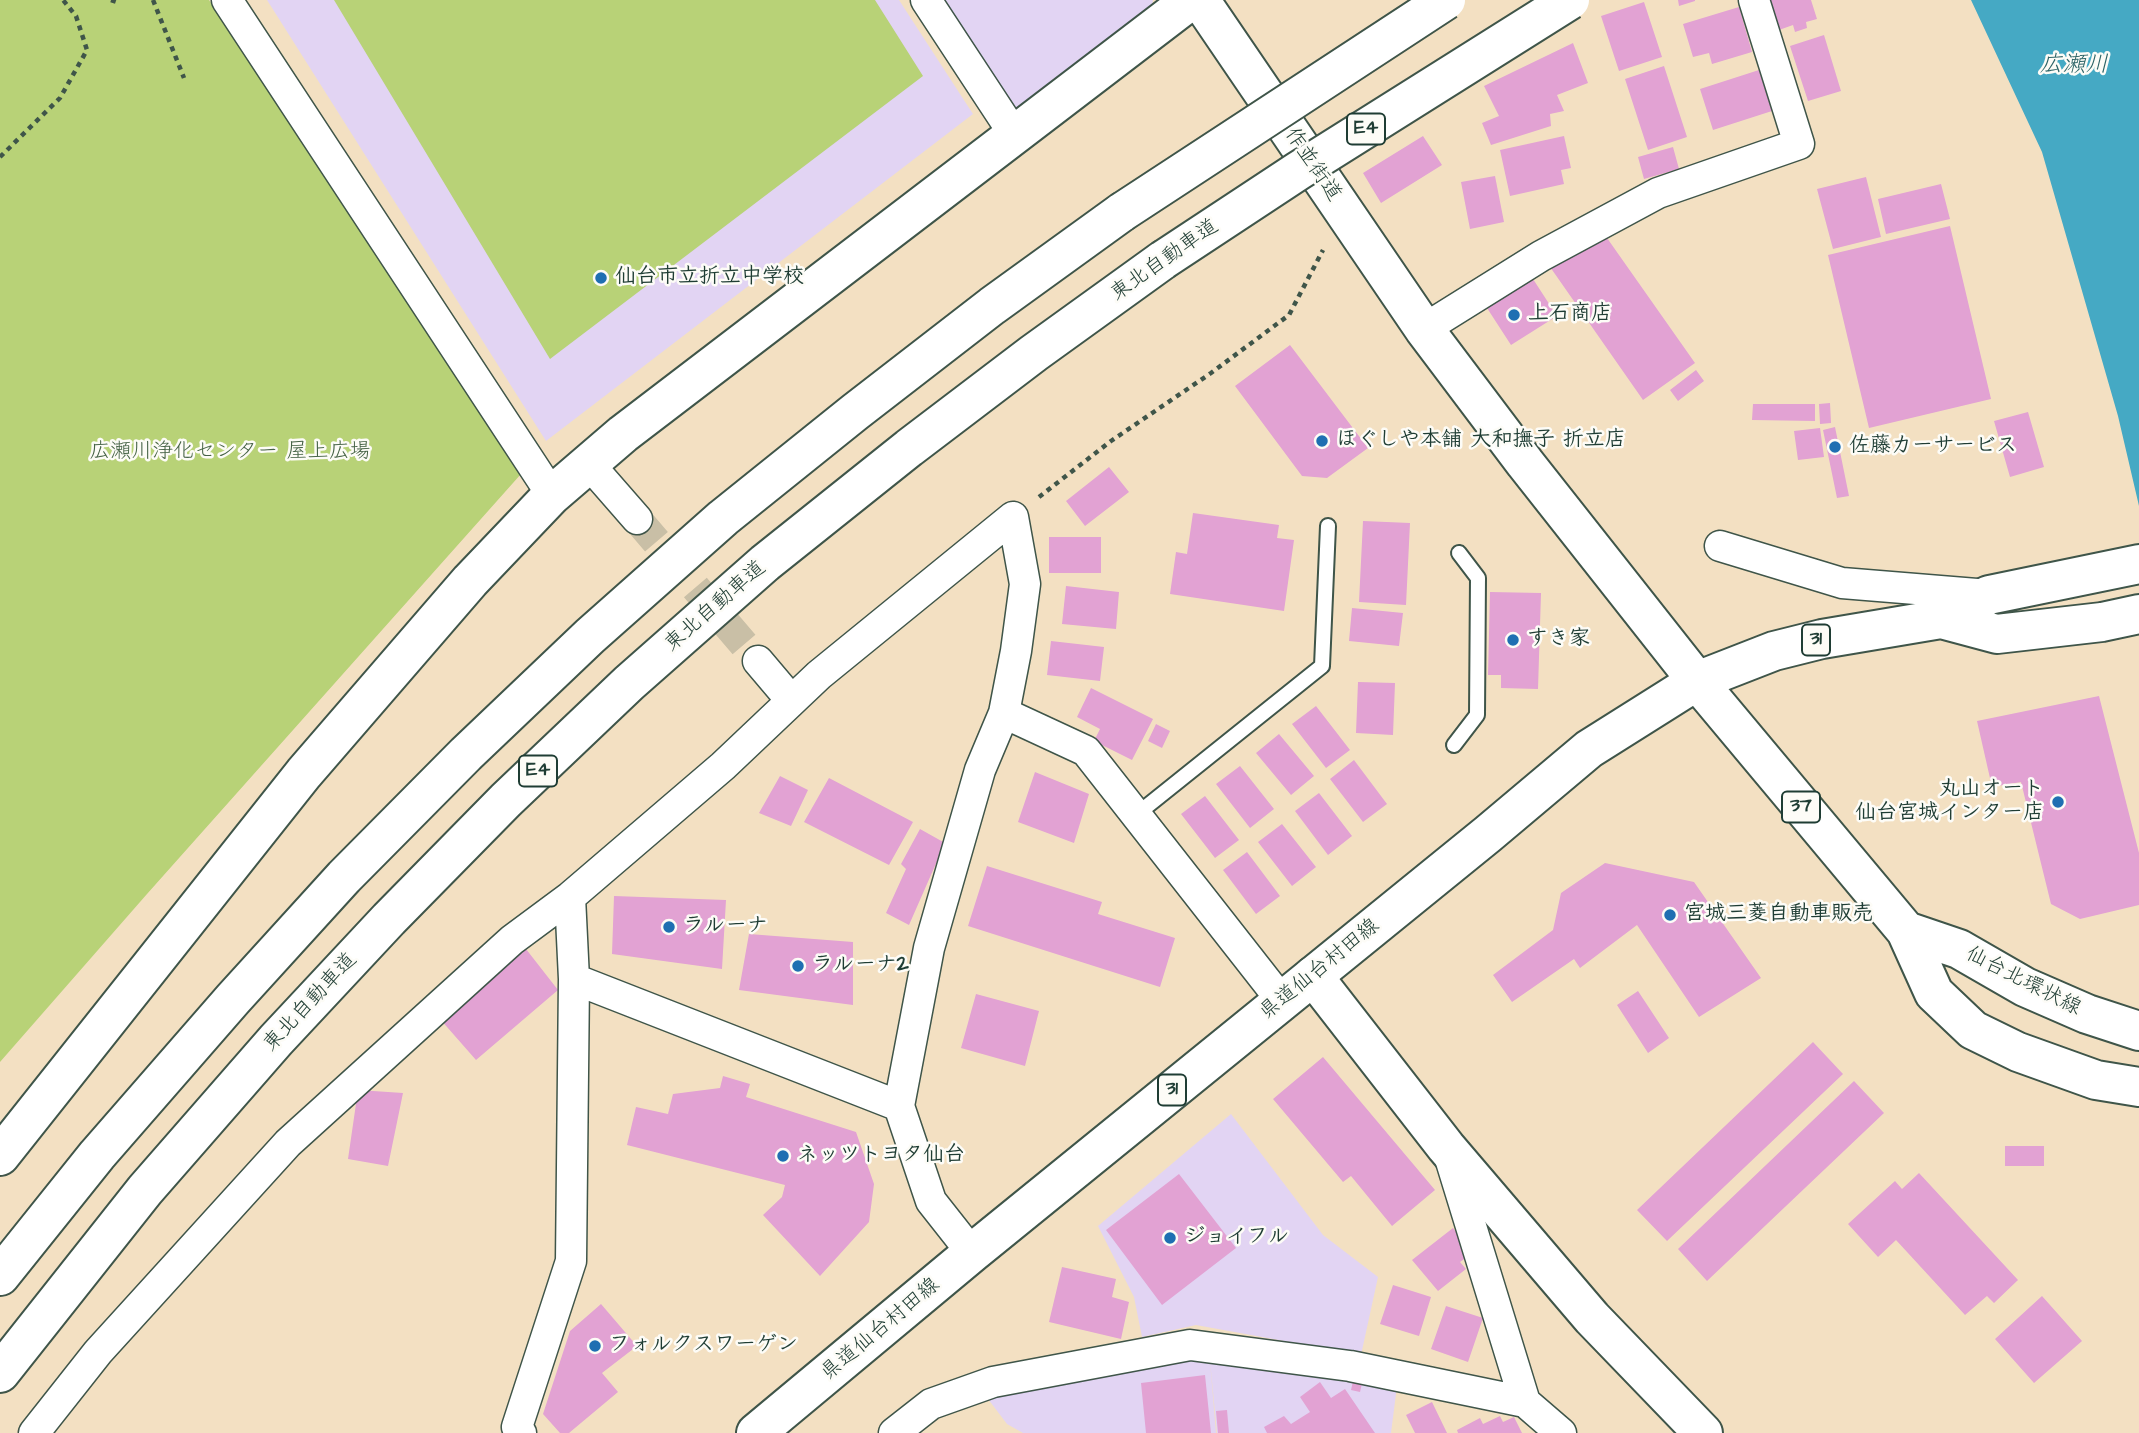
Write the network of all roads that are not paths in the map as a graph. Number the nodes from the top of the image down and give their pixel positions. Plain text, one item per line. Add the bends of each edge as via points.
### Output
1 (227, 0) edge
2 (926, 0) edge
3 (1191, 0) edge
4 (1200, 0) edge
5 (1446, 0) edge
6 (1570, 0) edge
7 (1754, 0) edge
8 (1014, 134) junction
9 (1424, 329) junction
10 (589, 464) junction
11 (552, 495) junction
12 (637, 519) tunnel mouth
13 (1328, 526) dead end
14 (1720, 545) dead end
15 (1459, 553) dead end
16 (2139, 564) edge
17 (1989, 595) junction
18 (2139, 614) edge
19 (1941, 619) junction
20 (758, 661) tunnel mouth
21 (1697, 681) junction
22 (791, 699) junction
23 (1004, 713) junction
24 (1454, 745) dead end
25 (1136, 815) junction
26 (570, 897) junction
27 (1906, 931) junction
28 (1313, 976) junction
29 (574, 979) junction
30 (1282, 1001) junction
31 (2139, 1031) edge
32 (2139, 1087) edge
33 (899, 1106) junction
34 (1446, 1147) junction
35 (0, 1156) edge
36 (972, 1253) junction
37 (0, 1276) edge
38 (0, 1373) edge
39 (1525, 1402) junction
40 (517, 1431) edge
41 (34, 1433) edge
42 (757, 1433) edge
43 (894, 1433) edge
44 (1561, 1433) edge
45 (1703, 1433) edge

1 - 11 street
2 - 8 street
3 - 8 main road
4 - 9 main road, 作並街道
5 - 37 main road, bridge via 1122,212 992,306 723,518 580,645 344,877 97,1155
6 - 38 main road, 東北自動車道 / E4, bridge via 1163,260 919,440 765,563 629,683 389,919 145,1190
7 - 9 street via 1799,144 1658,193 1541,256
8 - 10 main road
9 - 21 main road, 作並街道
10 - 11 main road
10 - 12 street
11 - 35 main road via 470,581 304,773
13 - 25 lane via 1322,666
14 - 17 street via 1842,583
15 - 24 lane via 1478,578 1477,715
16 - 17 main road, 県道仙台村田線 / 31
17 - 19 main road, 県道仙台村田線 / 31
18 - 19 main road, 県道仙台村田線 / 31 via 1997,634
19 - 21 main road, 県道仙台村田線 / 31 via 1774,651
20 - 22 street
21 - 27 main road, 37
21 - 28 main road, 県道仙台村田線 / 31 via 1589,749
22 - 23 street via 1013,517 1025,584
22 - 26 street via 723,766
23 - 25 street via 1086,751
23 - 33 street via 980,770 929,948
25 - 30 street
26 - 29 street
26 - 41 street via 512,940 288,1143 98,1352
27 - 31 main road, 仙台北環状線 via 1959,949 2025,987 2087,1014
27 - 32 main road, 37 via 1934,993 1973,1030 2096,1080
28 - 30 main road, 県道仙台村田線 / 31
28 - 34 main road
29 - 33 street
29 - 40 street via 571,1261
30 - 36 main road, 県道仙台村田線 / 31
33 - 36 street via 931,1201
34 - 39 street
34 - 45 main road via 1592,1318
36 - 42 main road, 県道仙台村田線 / 31
39 - 43 street via 1350,1366 1190,1345 993,1382 931,1404
39 - 44 street

